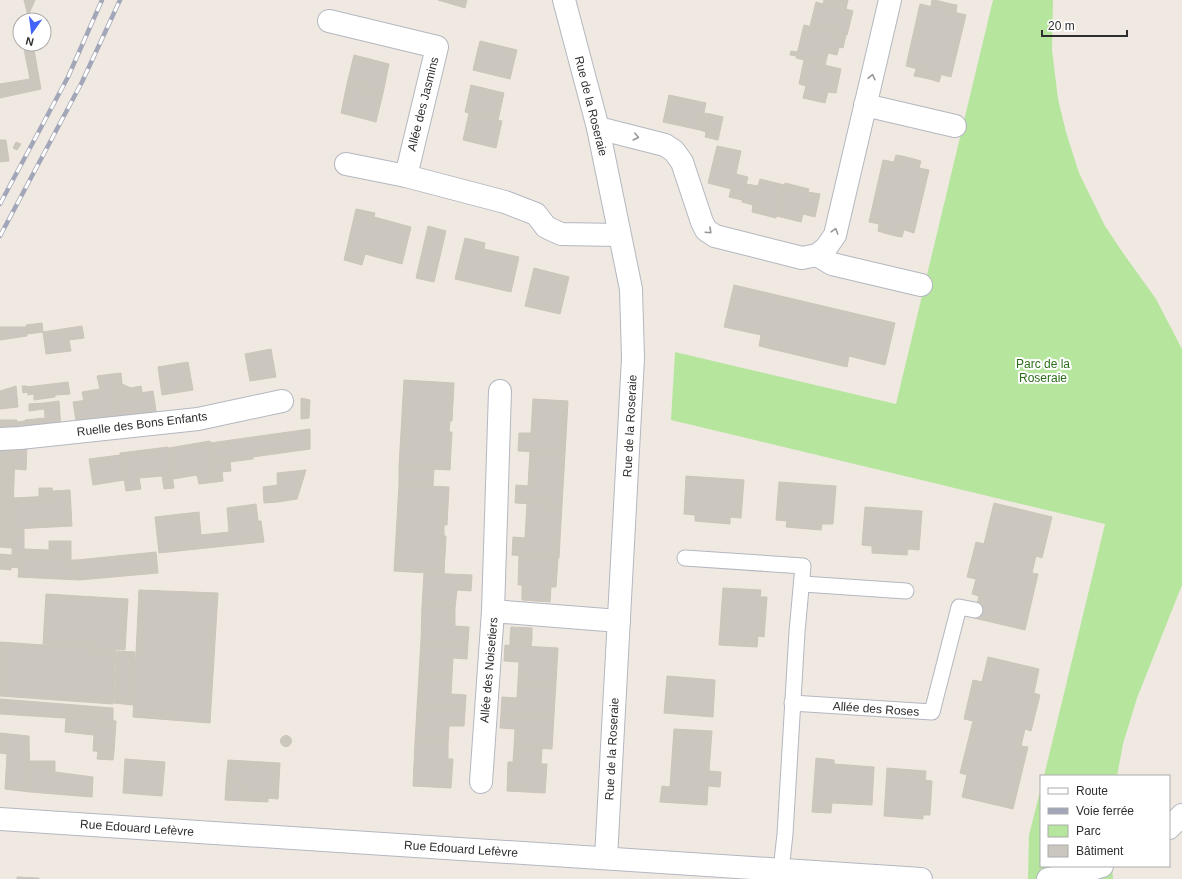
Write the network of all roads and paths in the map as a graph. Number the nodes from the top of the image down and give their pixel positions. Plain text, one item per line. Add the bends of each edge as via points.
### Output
1 (564, 0) edge
2 (890, 0) edge
3 (329, 21) dead end
4 (865, 105) junction
5 (955, 126) dead end
6 (598, 128) junction
7 (346, 164) dead end
8 (406, 176) junction
9 (619, 235) junction
10 (817, 255) junction
11 (921, 285) dead end
12 (500, 391) dead end
13 (282, 401) dead end
14 (0, 438) edge
15 (685, 558) dead end
16 (802, 584) junction
17 (906, 591) dead end
18 (974, 610) dead end
19 (493, 611) junction
20 (619, 621) junction
21 (792, 703) junction
22 (481, 782) dead end
23 (1182, 815) edge
24 (0, 819) edge
25 (1170, 827) edge
26 (606, 858) junction
27 (1099, 867) edge
28 (782, 874) edge
29 (921, 879) edge
30 (1048, 879) edge

1 - 6 street, Rue de la Roseraie
4 -> 2 street
3 - 8 street, Allée des Jasmins via 437,48
4 - 5 street
10 -> 4 street via 826,248 834,235
6 - 9 street, Rue de la Roseraie
6 -> 10 street via 665,145 674,151 682,162 702,222 706,230 715,236 802,258
7 - 8 street
8 - 9 street via 505,202 536,214 546,227 561,234
9 - 20 street, Rue de la Roseraie via 631,289 633,358
10 - 11 street via 832,264
12 - 19 street
13 - 14 street, Ruelle des Bons Enfants via 198,419
15 - 16 lane via 803,566
16 - 17 lane
16 - 21 lane
18 - 21 lane, Allée des Roses via 959,607 932,712
19 - 20 street, Allée des Noisetiers
19 - 22 street, Allée des Noisetiers
20 - 26 street, Rue de la Roseraie
21 - 28 lane
23 - 25 street
24 - 26 street, Rue Edouard Lefèvre
26 - 28 street, Rue Edouard Lefèvre
27 - 30 street
28 - 29 street, Rue Edouard Lefèvre

